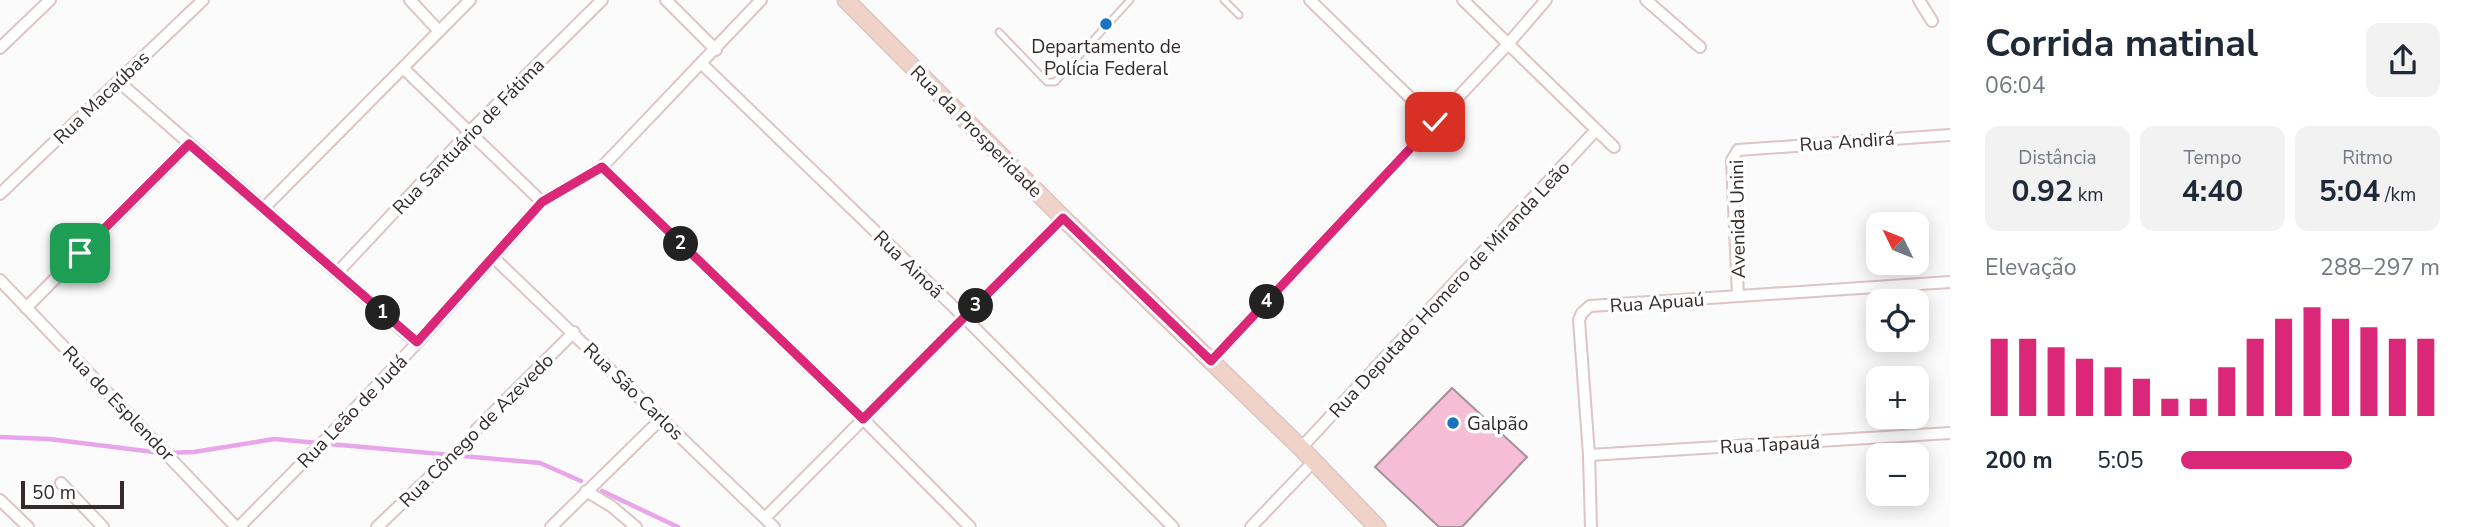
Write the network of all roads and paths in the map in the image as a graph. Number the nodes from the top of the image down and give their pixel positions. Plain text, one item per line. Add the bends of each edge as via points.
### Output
1 (50, 0) edge
2 (203, 0) edge
3 (410, 0) edge
4 (470, 0) edge
5 (602, 0) edge
6 (666, 0) edge
7 (761, 0) edge
8 (846, 0) edge
9 (1130, 0) edge
10 (1224, 0) edge
11 (1310, 0) edge
12 (1463, 0) edge
13 (1546, 0) edge
14 (1646, 0) edge
15 (1919, 0) edge
16 (1239, 15) dead end
17 (1932, 21) dead end
18 (439, 31) junction
19 (999, 32) dead end
20 (1508, 44) junction
21 (1700, 47) dead end
22 (0, 48) edge
23 (716, 50) junction
24 (702, 64) junction
25 (403, 68) junction
26 (118, 81) junction
27 (1435, 122) junction
28 (1596, 130) junction
29 (469, 132) junction
30 (1950, 135) edge
31 (189, 144) junction
32 (1614, 147) dead end
33 (1744, 148) joint
34 (602, 167) junction
35 (0, 194) edge
36 (542, 202) junction
37 (263, 209) junction
38 (1063, 218) junction
39 (494, 257) junction
40 (337, 274) junction
41 (0, 280) edge
42 (1950, 282) edge
43 (1738, 296) junction
44 (26, 308) junction
45 (964, 317) junction
46 (573, 332) junction
47 (417, 342) junction
48 (1211, 361) junction
49 (662, 418) junction
50 (863, 419) junction
51 (477, 430) joint
52 (1950, 433) edge
53 (1301, 448) junction
54 (1589, 455) junction
55 (1314, 461) junction
56 (439, 468) joint
57 (61, 483) dead end
58 (586, 491) junction
59 (0, 500) edge
60 (765, 518) junction
61 (29, 527) edge
62 (103, 527) edge
63 (237, 527) edge
64 (377, 527) edge
65 (551, 527) edge
66 (636, 527) edge
67 (774, 527) edge
68 (970, 527) edge
69 (1173, 527) edge
70 (1251, 527) edge
71 (1377, 527) edge
72 (1591, 527) edge

1 - 22 street
2 - 26 street, Rua Macaúbas
3 - 18 street
4 - 18 street
5 - 29 street, Rua Santuário de Fátima
6 - 23 street
7 - 23 street, Rua Leão de Judá
8 - 38 street, Rua da Prosperidade
9 - 19 lane via 1055,82 1047,82
10 - 16 lane
11 - 27 street
12 - 20 street
13 - 20 street
14 - 21 street
15 - 17 street
18 - 25 street
20 - 27 street
20 - 28 street
23 - 24 street, Rua Leão de Judá
24 - 34 street, Rua Leão de Judá
24 - 45 street, Rua Ainoã
25 - 29 street
25 - 37 street
26 - 31 street
26 - 35 street, Rua Macaúbas
27 - 48 street
28 - 32 street
28 - 53 street, Rua Deputado Homero de Miranda Leão
29 - 36 street
29 - 40 street, Rua Santuário de Fátima
30 - 33 street, Rua Andirá
31 - 37 street
31 - 44 street
33 - 43 street, Avenida Unini via 1738,149 1732,160
34 - 36 street, Rua Leão de Judá
34 - 50 street
36 - 39 street, Rua Leão de Judá
37 - 40 street
38 - 45 street
38 - 48 street, Rua da Prosperidade
39 - 46 street, Rua São Carlos
39 - 47 street, Rua Leão de Judá
40 - 47 street
41 - 44 street, Rua do Esplendor
42 - 43 street, Rua Apuaú
43 - 54 street, Rua Apuaú via 1586,308 1579,320
44 - 63 street, Rua do Esplendor
45 - 50 street
45 - 69 street, Rua Ainoã
46 - 49 street, Rua São Carlos
46 - 51 street, Rua Cônego de Azevedo
47 - 63 street, Rua Leão de Judá
48 - 53 street, Rua da Prosperidade
49 - 58 street
49 - 60 street, Rua São Carlos
50 - 60 street
50 - 68 street
51 - 56 path, Rua Cônego de Azevedo
52 - 54 street, Rua Tapauá
53 - 55 street, Rua da Prosperidade
54 - 72 street, Rua Apuaú
55 - 70 street
55 - 71 street, Rua da Prosperidade
56 - 64 street, Rua Cônego de Azevedo
57 - 62 street
58 - 65 street
58 - 66 street
59 - 61 street
60 - 67 street, Rua São Carlos

